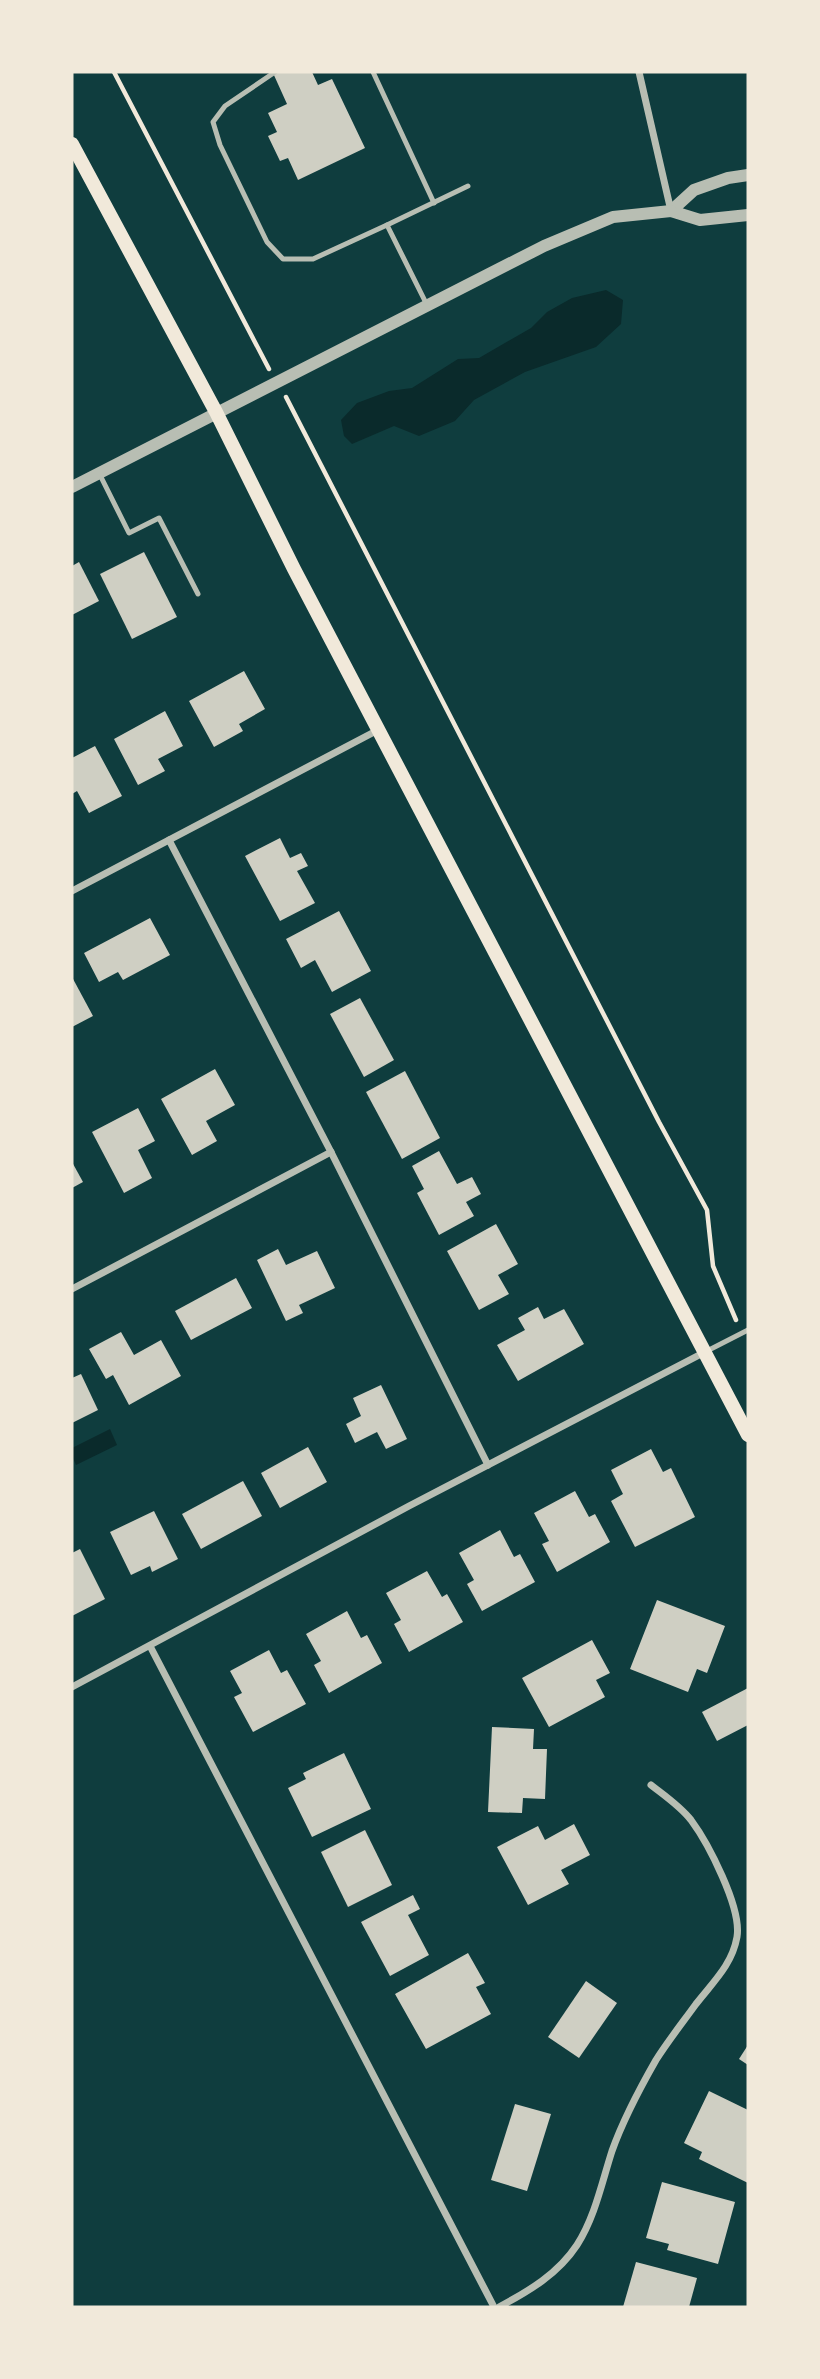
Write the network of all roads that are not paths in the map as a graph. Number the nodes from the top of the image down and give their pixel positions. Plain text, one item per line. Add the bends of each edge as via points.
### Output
1 (275, 72) edge
2 (373, 72) edge
3 (639, 72) edge
4 (72, 144) edge
5 (748, 175) edge
6 (468, 186) dead end
7 (434, 203) junction
8 (671, 211) junction
9 (748, 215) edge
10 (387, 225) junction
11 (427, 305) junction
12 (216, 412) junction
13 (99, 473) junction
14 (72, 487) edge
15 (198, 594) dead end
16 (379, 730) junction
17 (169, 840) junction
18 (72, 891) edge
19 (331, 1152) junction
20 (72, 1289) edge
21 (746, 1331) edge
22 (705, 1352) junction
23 (748, 1435) edge
24 (488, 1465) junction
25 (150, 1646) junction
26 (72, 1687) edge
27 (651, 1786) dead end
28 (497, 2307) edge

1 - 10 lane via 225,106 213,122 267,242 283,259 313,259
2 - 7 lane
3 - 8 street
4 - 12 main road
5 - 8 street via 694,190
6 - 7 lane
7 - 10 lane
8 - 9 street via 701,220
8 - 11 street via 613,217 580,229
10 - 11 lane
11 - 12 street
12 - 13 street
12 - 16 main road
13 - 14 street
13 - 15 lane via 129,533 159,518
16 - 17 street
16 - 22 main road
17 - 18 street
17 - 19 street
19 - 20 street
19 - 24 street
21 - 22 lane
22 - 23 main road
22 - 24 street
24 - 25 street
25 - 26 street
25 - 28 street
27 - 28 street via 691,1821 729,1891 737,1935 730,1959 640,2088 576,2246 554,2273

